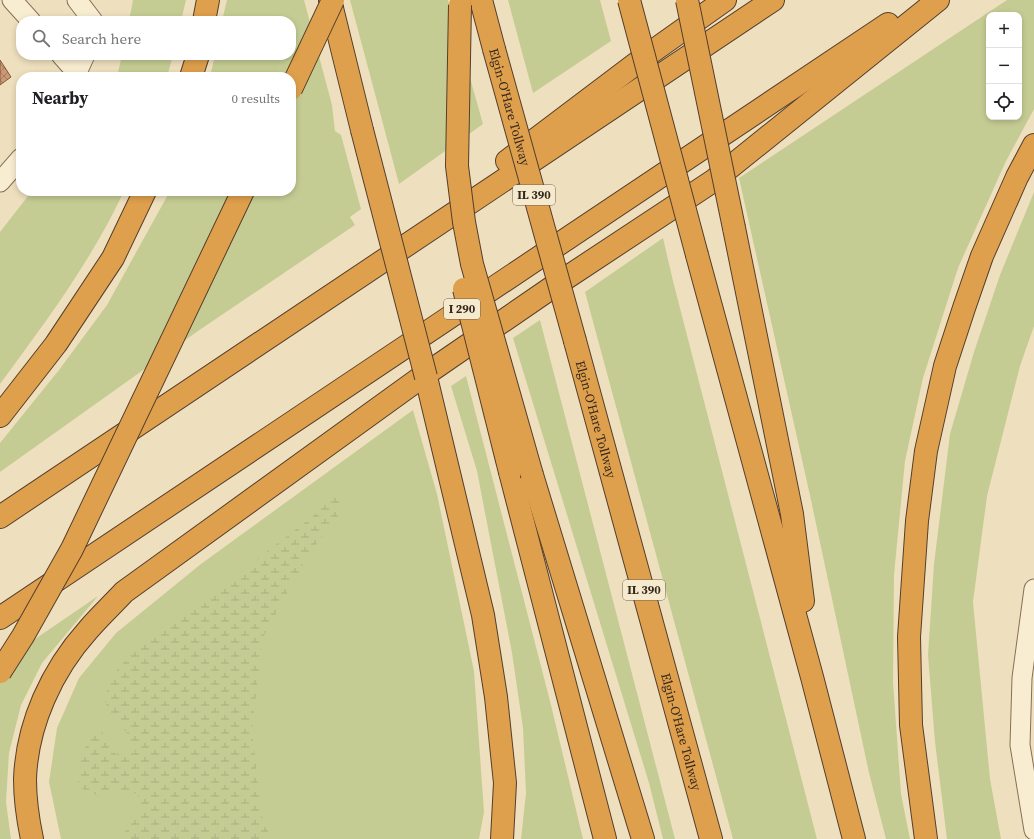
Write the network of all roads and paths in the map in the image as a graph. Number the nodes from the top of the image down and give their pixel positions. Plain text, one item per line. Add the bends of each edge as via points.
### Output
1 (12, 0) edge
2 (77, 0) edge
3 (208, 0) edge
4 (332, 0) edge
5 (629, 0) edge
6 (687, 0) edge
7 (725, 0) edge
8 (773, 0) edge
9 (924, 0) edge
10 (938, 0) edge
11 (467, 2) edge
12 (26, 16) edge
13 (89, 16) edge
14 (205, 16) edge
15 (65, 60) edge
16 (83, 60) edge
17 (196, 60) edge
18 (74, 72) edge
19 (77, 72) edge
20 (193, 72) edge
21 (296, 78) edge
22 (1034, 145) edge
23 (16, 164) edge
24 (0, 182) edge
25 (143, 196) edge
26 (241, 196) edge
27 (292, 321) junction
28 (0, 416) edge
29 (0, 517) edge
30 (1034, 589) edge
31 (0, 618) edge
32 (0, 672) edge
33 (812, 677) junction
34 (1034, 830) edge
35 (32, 839) edge
36 (502, 839) edge
37 (605, 839) edge
38 (643, 839) edge
39 (711, 839) edge
40 (854, 839) edge
41 (926, 839) edge

1 - 12 street
2 - 13 street
3 - 14 highway
4 - 21 highway, bridge
4 - 36 highway, bridge via 362,130 445,451 483,615 496,697 505,783
5 - 33 highway, bridge
6 - 33 highway, bridge via 792,514
7 - 27 highway via 646,56 418,230
8 - 27 highway
9 - 31 highway, I 290
10 - 35 highway via 713,181 423,376 124,592 87,630 63,662 45,696 30,736 25,779
11 - 37 highway, bridge via 447,66 443,113 444,169 459,269
11 - 38 highway, bridge via 457,166 472,264 532,475
11 - 39 highway, Elgin-O'Hare Tollway / IL 390, bridge via 494,49
15 - 18 street
16 - 19 street
17 - 20 highway
22 - 41 highway via 1010,192 966,300 945,366 926,451 917,522 909,637 911,725
23 - 24 street
25 - 28 highway via 112,258 56,344
26 - 32 highway, bridge via 72,549
27 - 29 highway
30 - 34 street via 1022,678 1020,745
33 - 40 highway

